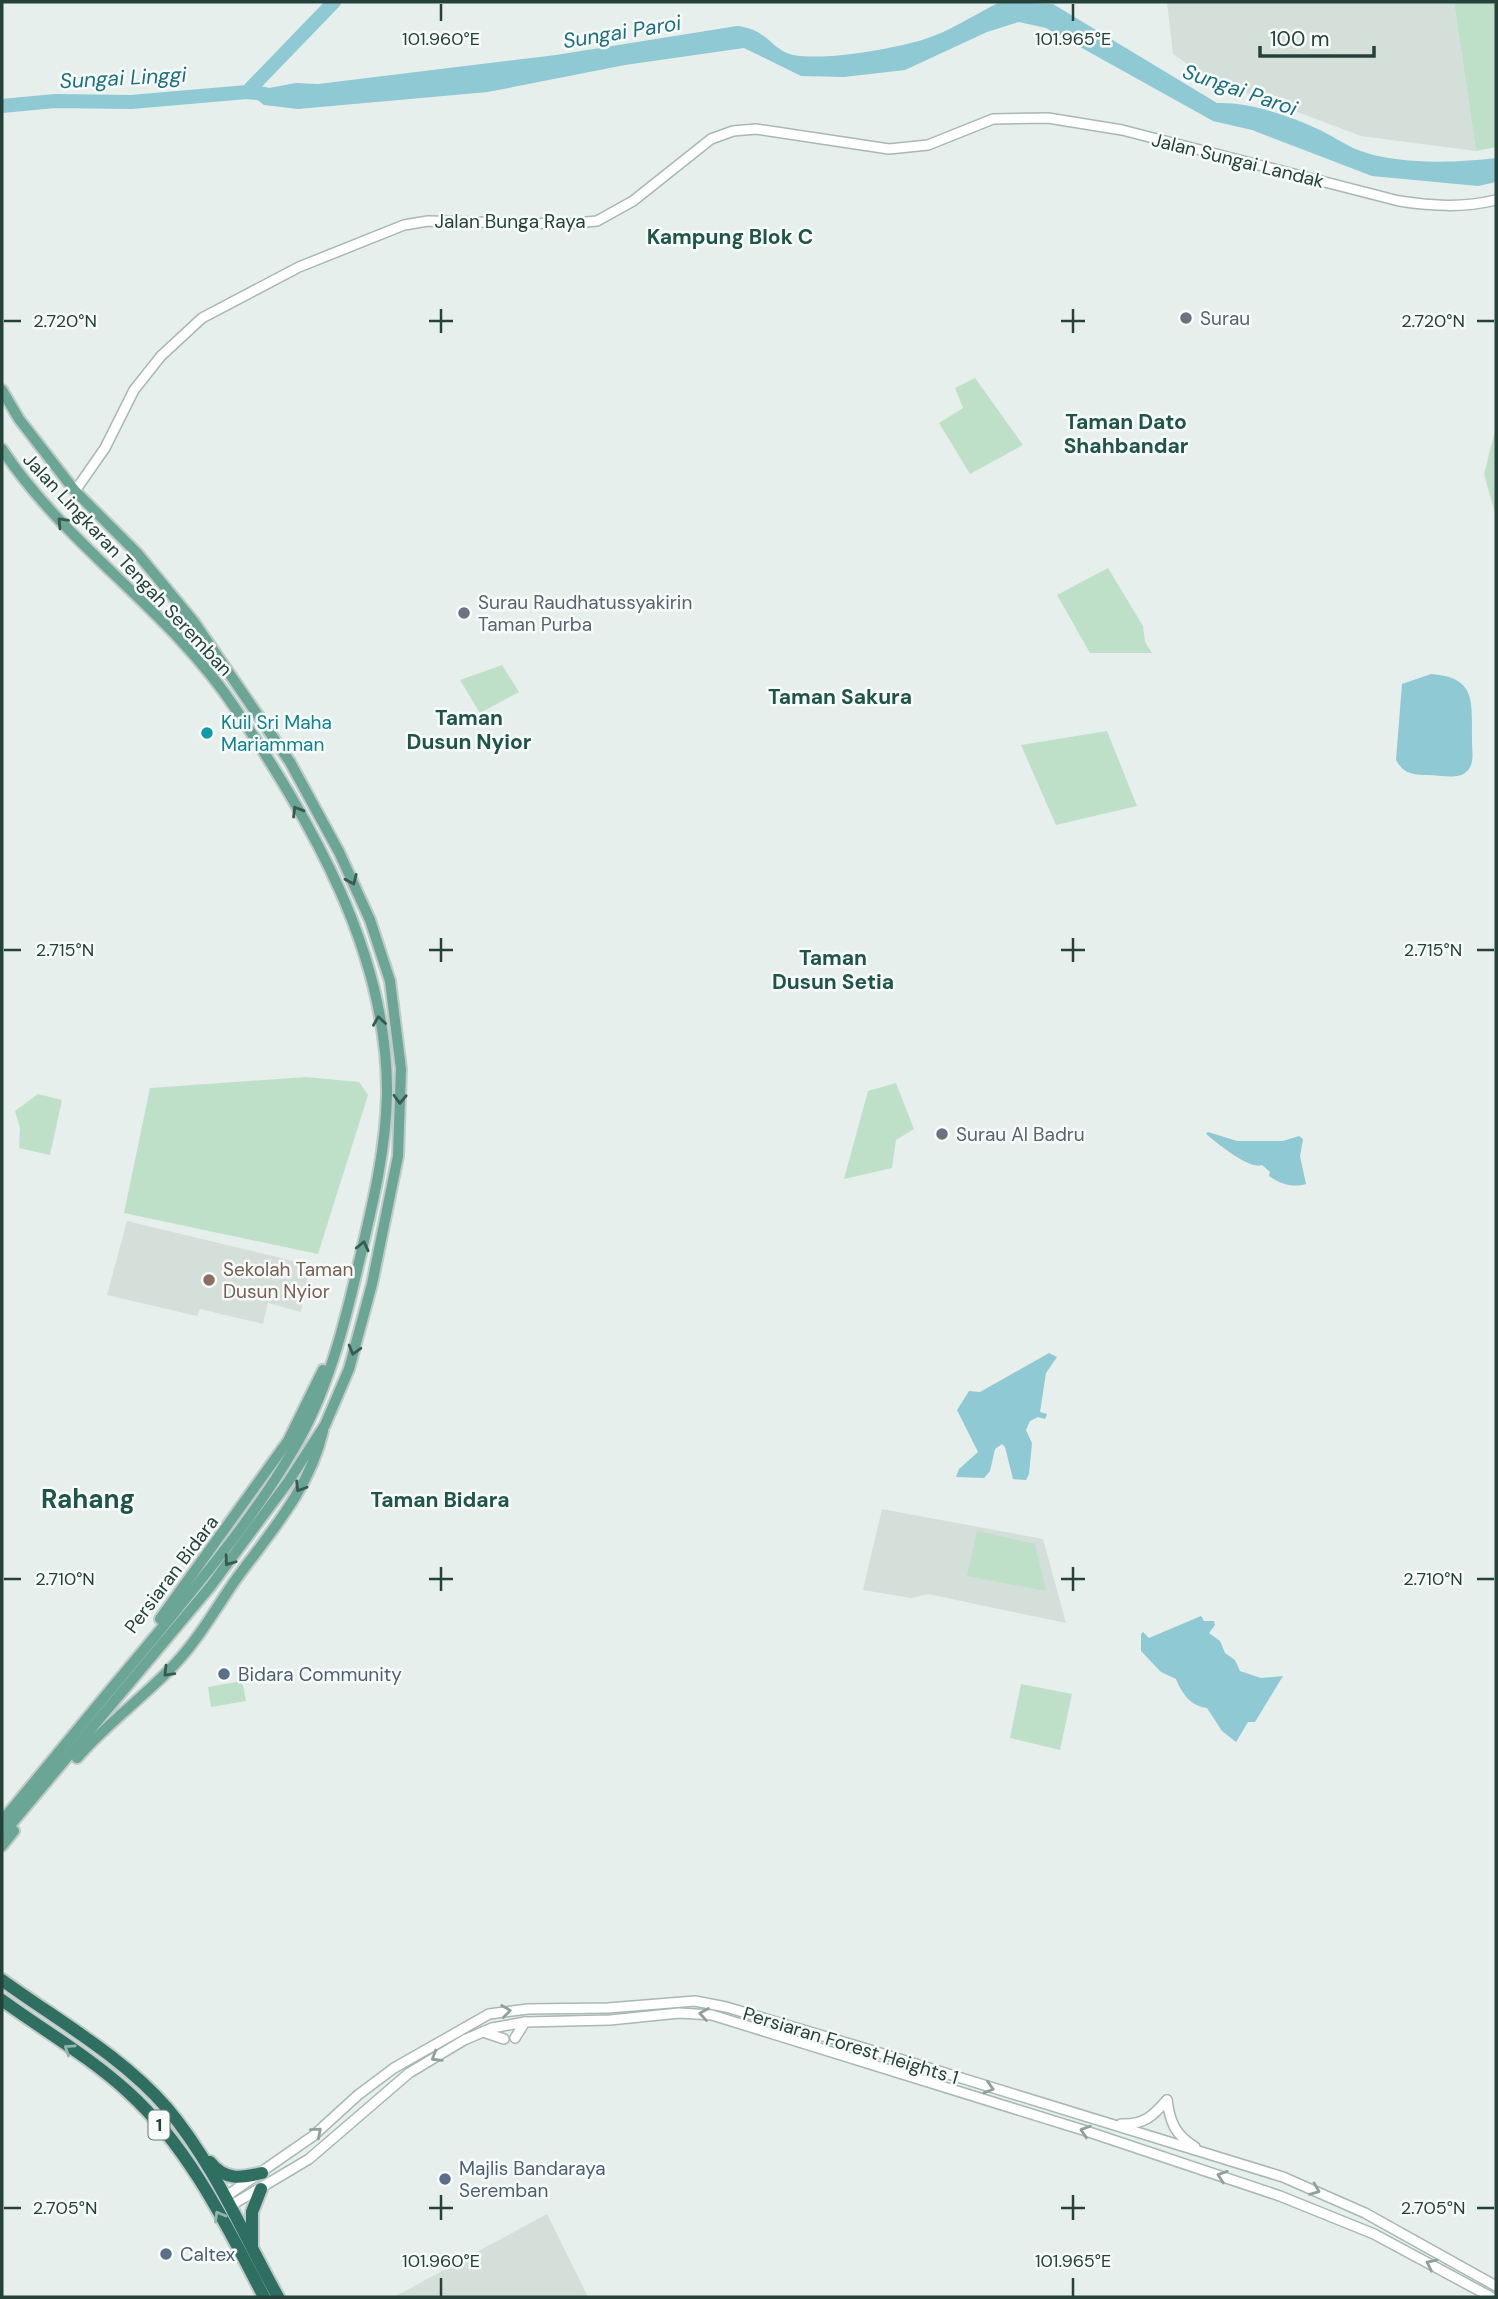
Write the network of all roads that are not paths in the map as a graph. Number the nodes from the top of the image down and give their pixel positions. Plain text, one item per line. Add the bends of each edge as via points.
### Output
1 (978, 124) joint
2 (1496, 200) edge
3 (2, 390) edge
4 (2, 449) edge
5 (75, 491) junction
6 (340, 1335) junction
7 (325, 1425) junction
8 (197, 1585) joint
9 (2, 1814) edge
10 (2, 1821) edge
11 (2, 1835) edge
12 (2, 1846) edge
13 (2, 1980) edge
14 (2, 2000) edge
15 (525, 2022) junction
16 (482, 2032) junction
17 (514, 2038) dead end
18 (504, 2039) dead end
19 (1109, 2123) junction
20 (196, 2146) junction
21 (1204, 2152) junction
22 (262, 2173) junction
23 (261, 2189) junction
24 (227, 2202) junction
25 (252, 2251) junction
26 (1496, 2286) edge
27 (264, 2297) edge
28 (278, 2297) edge
29 (1490, 2297) edge

1 - 2 street, Jalan Sungai Landak via 1006,117 1075,122 1135,133 1399,201 1441,207
1 - 5 street, Jalan Bunga Raya via 928,145 889,149 756,130 733,131 711,139 634,201 597,221 428,220 390,229 299,267 195,323 134,390 105,448
3 - 5 main road, Jalan Lingkaran Tengah Seremban
6 -> 4 main road, Jalan Lingkaran Tengah Seremban via 375,1191 387,1091 376,995 358,933 326,859 233,705 172,632 58,518
5 -> 7 main road, Jalan Lingkaran Tengah Seremban via 137,553 194,622 290,762 339,852 370,920 390,981 401,1069 398,1156 364,1315 349,1369
6 - 8 main road, Jalan Lingkaran Tengah Seremban via 323,1389 292,1453
6 - 9 main road, Persiaran Bidara via 288,1441 261,1481 144,1641
7 -> 11 main road, Jalan Lingkaran Tengah Seremban via 210,1587
7 -> 12 main road via 317,1457 270,1535 177,1662 94,1738
8 - 10 main road, Persiaran Bidara
13 - 20 highway, 1 via 144,2085
27 -> 14 highway, 1 via 202,2185 149,2112
15 - 16 street, Persiaran Forest Heights 1
15 - 17 street
29 -> 15 street, Persiaran Forest Heights 1 via 1374,2234 1280,2196 712,2015 689,2012
16 - 18 street
16 -> 23 street, Persiaran Forest Heights 1 via 409,2073 329,2143
19 - 21 street, Persiaran Forest Heights 1
19 - 21 street via 1136,2124 1150,2119 1167,2100 1175,2132
22 -> 19 street, Persiaran Forest Heights 1 via 405,2061 473,2021 495,2012 528,2009 608,2008 684,2000 711,2003
20 - 22 highway via 227,2176
20 - 24 highway, 1
21 -> 26 street, Persiaran Forest Heights 1 via 1320,2192
22 - 24 street, Persiaran Forest Heights 1
23 - 24 street, Persiaran Forest Heights 1
23 - 25 highway via 252,2212
24 - 25 highway, 1
25 - 28 highway, 1

